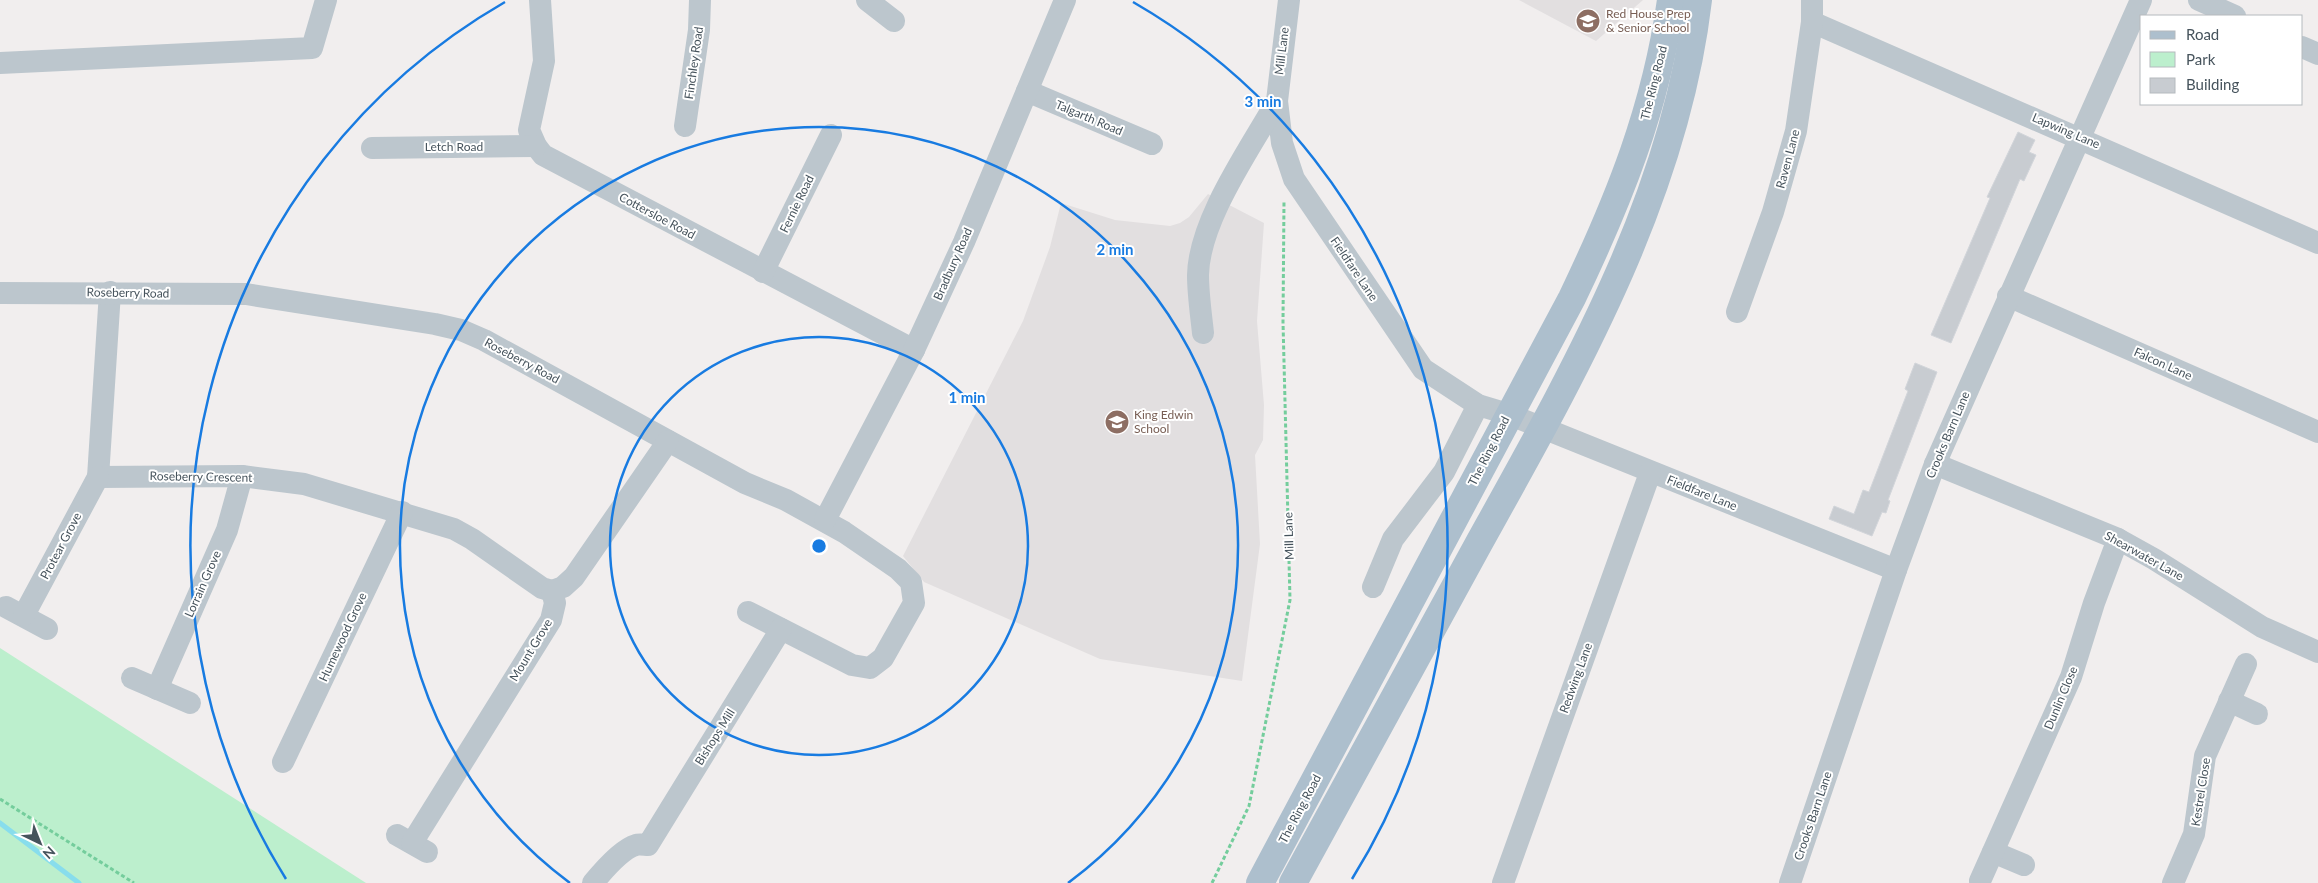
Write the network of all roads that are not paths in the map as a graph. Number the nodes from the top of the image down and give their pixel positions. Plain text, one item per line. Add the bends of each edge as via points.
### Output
1 (326, 0) edge
2 (540, 0) edge
3 (700, 0) edge
4 (866, 0) edge
5 (1066, 0) edge
6 (1289, 0) edge
7 (1671, 0) edge
8 (1698, 0) edge
9 (1812, 0) edge
10 (2141, 0) edge
11 (2199, 0) edge
12 (2233, 15) edge
13 (894, 21) dead end
14 (1812, 22) junction
15 (2303, 46) edge
16 (2318, 54) edge
17 (0, 63) edge
18 (1026, 91) junction
19 (1277, 101) junction
20 (685, 126) dead end
21 (831, 135) dead end
22 (2079, 137) junction
23 (1152, 144) dead end
24 (536, 146) junction
25 (372, 148) dead end
26 (2318, 243) edge
27 (764, 272) junction
28 (110, 292) junction
29 (0, 293) edge
30 (2008, 296) junction
31 (1737, 312) dead end
32 (1202, 333) dead end
33 (914, 350) junction
34 (1478, 405) junction
35 (1508, 414) junction
36 (1543, 428) junction
37 (2318, 432) edge
38 (668, 441) junction
39 (1935, 464) junction
40 (1650, 473) junction
41 (242, 476) junction
42 (98, 477) junction
43 (402, 512) junction
44 (825, 520) junction
45 (2118, 539) junction
46 (1896, 570) junction
47 (1373, 587) dead end
48 (552, 591) junction
49 (748, 612) dead end
50 (47, 629) dead end
51 (781, 629) junction
52 (2318, 652) edge
53 (2246, 664) dead end
54 (132, 678) dead end
55 (157, 689) junction
56 (2229, 701) junction
57 (190, 703) dead end
58 (2257, 714) dead end
59 (284, 762) dead end
60 (412, 843) dead end
61 (1993, 852) junction
62 (2024, 865) dead end
63 (1980, 880) dead end
64 (593, 883) edge
65 (1260, 883) edge
66 (1293, 883) edge
67 (1503, 883) edge
68 (1790, 883) edge
69 (2174, 883) edge

1 - 17 street via 312,48
2 - 24 street via 544,61 529,130
3 - 20 street, Finchley Road via 699,30
4 - 13 street
5 - 18 street, Bradbury Road
6 - 19 street, Mill Lane
7 - 35 main road, The Ring Road via 1666,40 1639,141 1604,233
8 - 36 main road via 1684,80 1655,184 1602,313
9 - 14 street, Raven Lane
10 - 22 street, Crooks Barn Lane
11 - 12 street
14 - 22 street, Lapwing Lane
14 - 31 street, Raven Lane via 1796,131 1773,212
15 - 16 street
18 - 23 street, Talgarth Road
18 - 33 street, Bradbury Road via 964,242
19 - 32 street via 1214,212 1204,238 1198,274
19 - 34 street, Fieldfare Lane via 1282,144 1294,179 1423,369
21 - 27 street, Fernie Road
22 - 26 street, Lapwing Lane
22 - 30 street, Crooks Barn Lane
24 - 25 street, Letch Road
24 - 27 street, Cottersloe Road via 544,155
27 - 33 street, Cottersloe Road
28 - 29 street, Roseberry Road
28 - 38 street, Roseberry Road via 246,294 461,330
28 - 42 street
30 - 37 street, Falcon Lane
30 - 39 street, Crooks Barn Lane
33 - 44 street, Bradbury Road
34 - 35 street, Fieldfare Lane
34 - 47 street via 1444,472 1393,538
35 - 36 street, Fieldfare Lane
35 - 65 main road, The Ring Road
36 - 40 street, Fieldfare Lane
36 - 66 main road
38 - 44 street, Roseberry Road via 745,483
38 - 48 street via 574,577 563,587
39 - 45 street, Shearwater Lane
39 - 46 street, Crooks Barn Lane
40 - 46 street, Fieldfare Lane
40 - 67 street, Redwing Lane
41 - 42 street, Roseberry Crescent
41 - 43 street, Roseberry Crescent via 304,484
41 - 55 street, Lorrain Grove via 227,530
42 - 50 street, Protear Grove via 15,611
43 - 48 street, Roseberry Crescent via 454,529 542,588
43 - 59 street, Humewood Grove
44 - 51 street, Roseberry Road via 898,568 911,582 914,603 883,658 870,668 852,665
45 - 52 street, Shearwater Lane via 2262,627
45 - 61 street, Dunlin Close via 2071,677
46 - 68 street, Crooks Barn Lane
48 - 60 street, Mount Grove via 555,602 551,620
49 - 51 street
51 - 64 street, Bishops Mill via 648,845 635,845 627,850
53 - 56 street, Kestrel Close
54 - 55 street
55 - 57 street
56 - 58 street
56 - 69 street, Kestrel Close via 2205,756 2194,834
61 - 62 street
61 - 63 street, Dunlin Close

